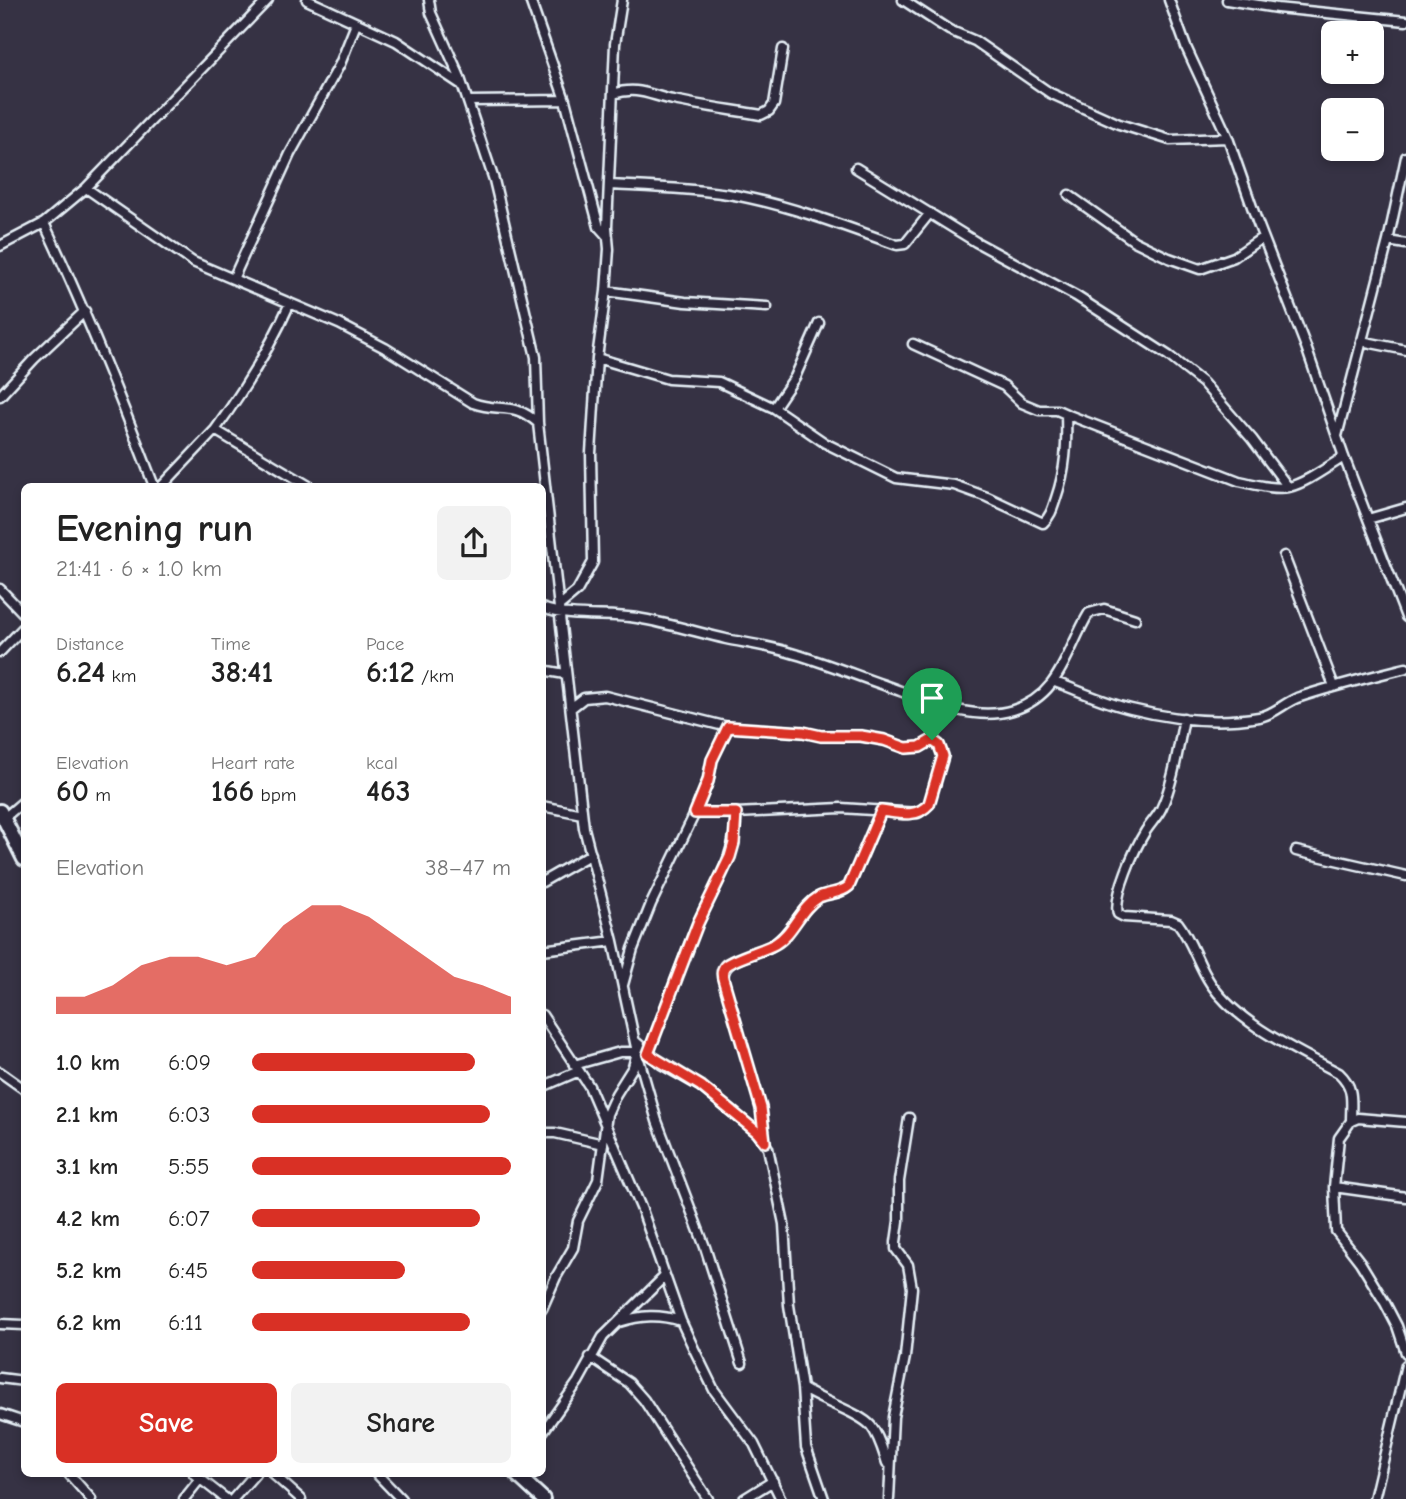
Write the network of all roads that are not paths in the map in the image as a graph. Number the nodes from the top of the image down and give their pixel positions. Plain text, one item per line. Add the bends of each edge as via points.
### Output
1 (268, 0) edge
2 (307, 0) edge
3 (429, 0) edge
4 (530, 0) edge
5 (622, 0) edge
6 (902, 0) edge
7 (1169, 0) edge
8 (1227, 0) edge
9 (1278, 4) edge
10 (1406, 21) edge
11 (356, 24) junction
12 (783, 49) dead end
13 (462, 85) junction
14 (613, 94) junction
15 (565, 100) junction
16 (468, 101) junction
17 (1228, 138) junction
18 (1406, 157) edge
19 (856, 168) dead end
20 (611, 186) junction
21 (86, 188) junction
22 (1069, 195) dead end
23 (930, 213) junction
24 (44, 223) junction
25 (608, 237) junction
26 (1263, 237) junction
27 (1388, 241) junction
28 (1406, 244) edge
29 (0, 246) edge
30 (233, 279) junction
31 (606, 291) junction
32 (290, 303) junction
33 (767, 307) dead end
34 (85, 311) junction
35 (819, 323) dead end
36 (1361, 341) junction
37 (912, 344) dead end
38 (1406, 350) edge
39 (597, 358) junction
40 (0, 396) edge
41 (774, 408) junction
42 (1066, 414) junction
43 (538, 424) junction
44 (215, 430) junction
45 (1336, 436) junction
46 (1344, 457) junction
47 (153, 483) edge
48 (165, 483) edge
49 (304, 483) edge
50 (545, 483) edge
51 (1288, 487) junction
52 (546, 492) edge
53 (1406, 508) edge
54 (1368, 519) junction
55 (1284, 556) dead end
56 (0, 589) edge
57 (546, 608) edge
58 (560, 610) junction
59 (21, 611) edge
60 (1406, 617) edge
61 (1135, 619) dead end
62 (21, 631) edge
63 (0, 652) edge
64 (1406, 668) edge
65 (546, 671) edge
66 (565, 674) junction
67 (1055, 682) junction
68 (1334, 686) junction
69 (948, 707) junction
70 (572, 708) junction
71 (1184, 718) junction
72 (728, 727) junction
73 (932, 740) junction
74 (21, 803) edge
75 (546, 807) edge
76 (881, 811) junction
77 (695, 813) junction
78 (736, 813) junction
79 (2, 814) edge
80 (582, 814) junction
81 (1296, 851) dead end
82 (21, 853) edge
83 (591, 854) junction
84 (1406, 876) edge
85 (546, 880) edge
86 (613, 941) junction
87 (546, 949) edge
88 (623, 988) junction
89 (546, 1022) edge
90 (642, 1051) junction
91 (576, 1068) junction
92 (0, 1072) edge
93 (546, 1085) edge
94 (21, 1087) edge
95 (909, 1118) dead end
96 (1351, 1121) junction
97 (1406, 1122) edge
98 (605, 1123) junction
99 (546, 1133) edge
100 (765, 1142) junction
101 (603, 1144) junction
102 (1334, 1186) junction
103 (1406, 1197) edge
104 (665, 1276) junction
105 (546, 1300) edge
106 (681, 1321) junction
107 (0, 1324) edge
108 (617, 1324) junction
109 (21, 1325) edge
110 (1406, 1353) edge
111 (590, 1357) junction
112 (742, 1363) dead end
113 (1406, 1365) edge
114 (0, 1378) edge
115 (21, 1381) edge
116 (802, 1388) junction
117 (0, 1414) edge
118 (21, 1421) edge
119 (546, 1427) edge
120 (889, 1466) junction
121 (72, 1477) edge
122 (196, 1477) edge
123 (198, 1477) edge
124 (252, 1477) edge
125 (276, 1477) edge
126 (380, 1477) edge
127 (521, 1477) edge
128 (773, 1481) junction
129 (91, 1499) edge
130 (184, 1499) edge
131 (226, 1499) edge
132 (233, 1499) edge
133 (301, 1499) edge
134 (401, 1499) edge
135 (543, 1499) edge
136 (708, 1499) edge
137 (744, 1499) edge
138 (781, 1499) edge
139 (824, 1499) edge
140 (889, 1499) edge
141 (1374, 1499) edge

1 - 21 street
2 - 11 street
3 - 13 street
4 - 15 street
5 - 14 street
6 - 17 street via 975,41 1050,93 1119,124 1170,140
7 - 17 street
8 - 9 street
9 - 10 street
11 - 13 street via 396,41
11 - 30 street
12 - 14 street via 774,104 761,115 642,91
13 - 16 street
14 - 20 street
15 - 16 street
15 - 25 street via 599,226
16 - 43 street via 494,180 536,357
17 - 26 street
18 - 27 street
19 - 23 street
20 - 23 street via 731,195 897,245 905,244
20 - 25 street
21 - 24 street
21 - 30 street via 193,262
22 - 26 street via 1134,241 1200,269 1234,257
23 - 51 street via 1076,296 1169,356 1203,383
24 - 29 street
24 - 34 street
25 - 31 street
26 - 45 street
27 - 28 street
27 - 36 street
30 - 32 street
31 - 33 street
31 - 39 street
32 - 43 street via 385,348 473,403 508,407
32 - 44 street via 258,367
34 - 40 street
34 - 47 street
35 - 41 street via 795,377
36 - 38 street
36 - 45 street
37 - 42 street via 1004,386 1022,403
39 - 41 street via 668,379 719,382
39 - 58 street via 591,453 593,562
41 - 42 street via 825,443 896,478 974,491 1043,523 1050,516 1064,474
42 - 51 street via 1239,481
43 - 50 street
44 - 48 street
44 - 49 street
45 - 46 street
46 - 51 street
46 - 54 street
52 - 58 street
53 - 54 street
54 - 60 street
55 - 68 street
56 - 59 street
57 - 58 street
58 - 66 street
58 - 69 street via 638,618 788,652
61 - 67 street via 1104,609 1089,613
62 - 63 street
64 - 68 street
65 - 66 street
66 - 70 street
67 - 69 street via 1013,710 976,713
67 - 71 street via 1129,709
68 - 71 street via 1259,717
69 - 73 street
70 - 72 street via 584,698 605,696
70 - 80 street
71 - 96 street via 1173,773 1160,811 1137,847 1119,895 1118,914 1178,923 1213,988 1264,1032 1348,1082
72 - 73 street via 861,736 906,748
72 - 77 street
73 - 76 street via 943,756 929,804 912,814
74 - 79 street
75 - 80 street
76 - 78 street via 841,808
76 - 100 street via 849,886 813,902 782,940 727,964 723,970 761,1108
77 - 78 street
77 - 88 street via 651,904
78 - 90 street via 730,857
79 - 82 street
80 - 83 street
81 - 84 street
83 - 85 street
83 - 86 street
86 - 87 street
86 - 88 street
88 - 90 street via 634,1040
89 - 91 street
90 - 91 street via 620,1052
90 - 98 street via 610,1105
90 - 100 street via 701,1086
90 - 112 street via 657,1121 705,1247
91 - 93 street
91 - 98 street
92 - 94 street
95 - 120 street via 896,1242 908,1265 912,1288
96 - 97 street
96 - 102 street via 1339,1138
98 - 101 street
98 - 104 street
99 - 101 street
100 - 116 street via 784,1224 789,1305
101 - 105 street via 598,1180 578,1221 573,1248
102 - 103 street
102 - 110 street via 1336,1231 1385,1303
104 - 106 street
104 - 108 street
106 - 108 street via 645,1315
106 - 128 street via 714,1390 754,1444
107 - 109 street
108 - 111 street
111 - 119 street
111 - 136 street via 629,1383 644,1400
113 - 141 street
114 - 115 street
116 - 120 street via 872,1427
116 - 139 street via 806,1447
117 - 118 street
120 - 140 street
121 - 129 street
122 - 130 street
123 - 131 street
124 - 132 street
125 - 133 street
126 - 134 street
127 - 135 street
128 - 137 street
128 - 138 street

